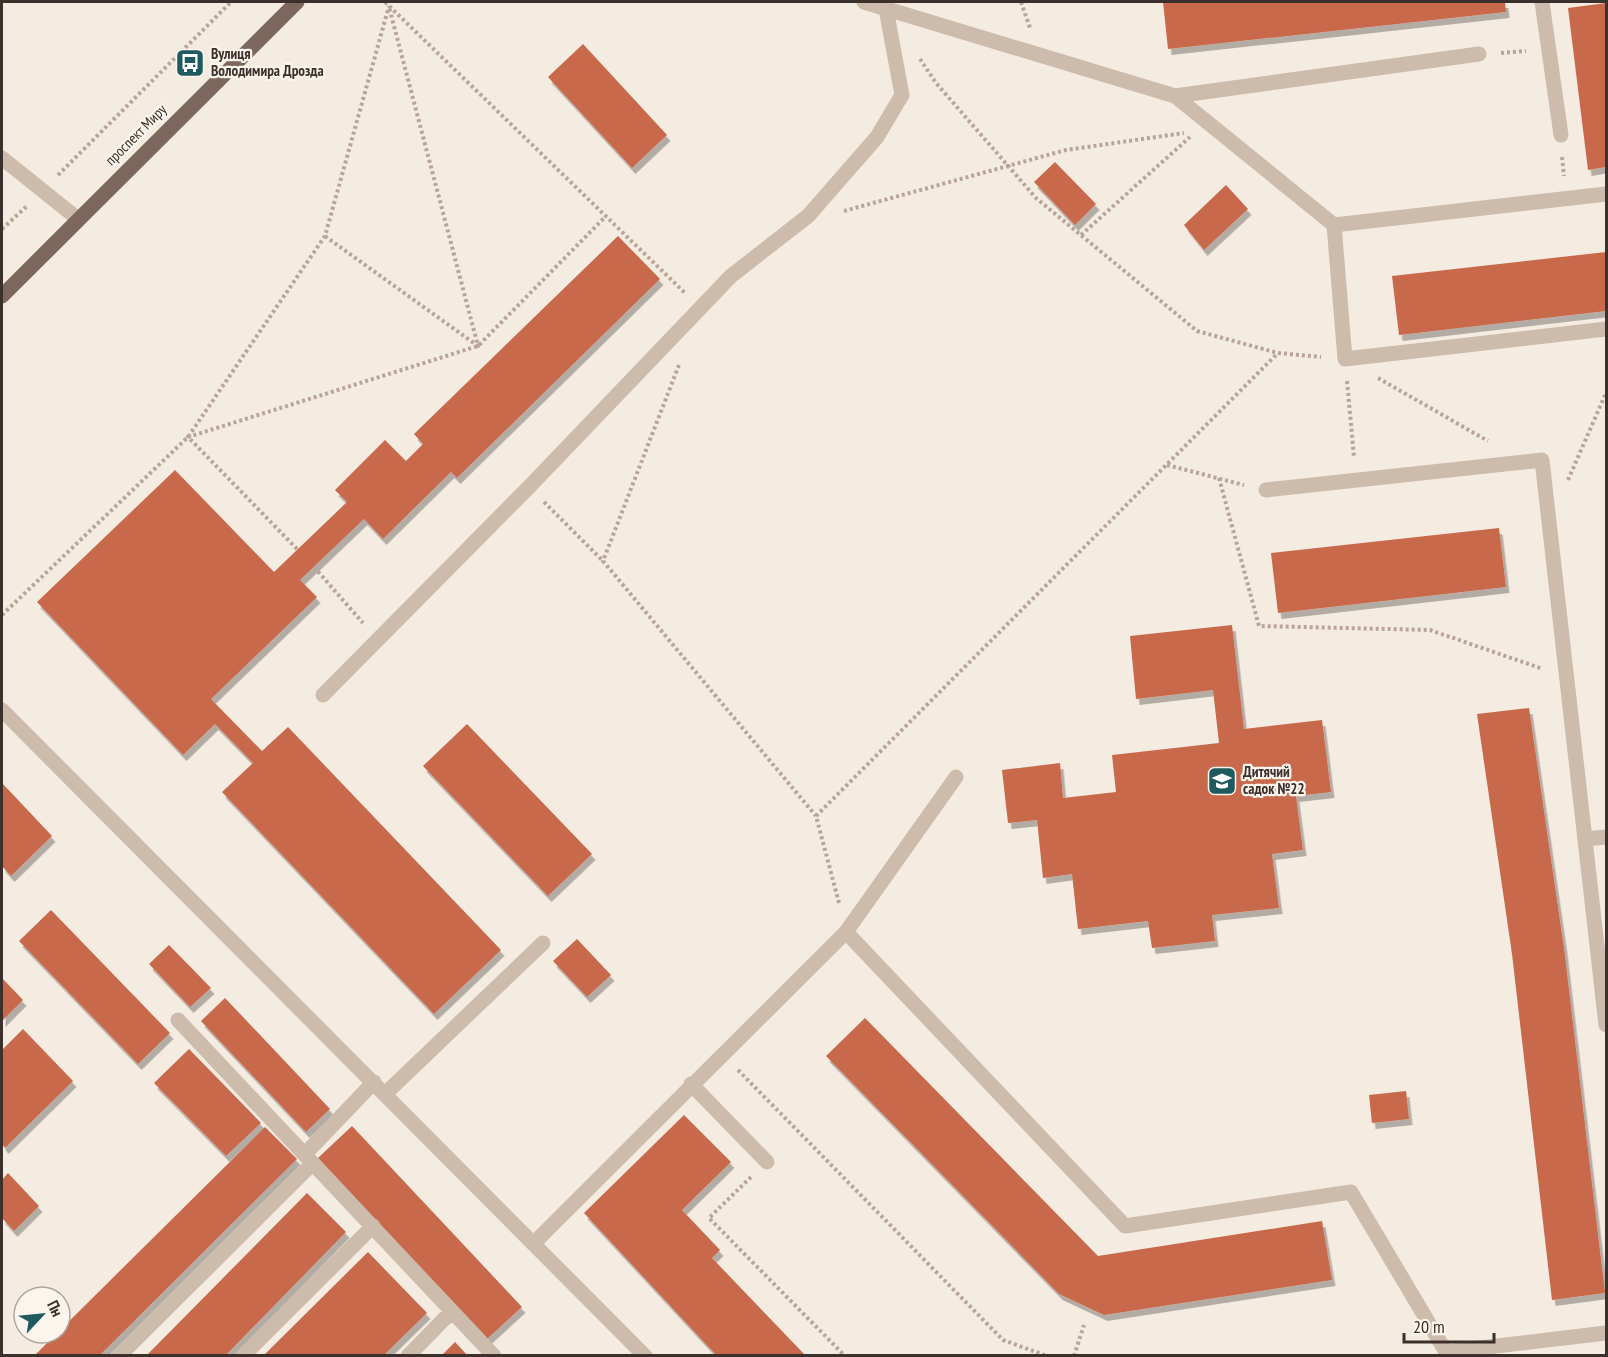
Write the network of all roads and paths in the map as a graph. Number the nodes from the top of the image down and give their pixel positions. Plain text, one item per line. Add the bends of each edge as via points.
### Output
1 (231, 2) edge
2 (297, 2) edge
3 (864, 2) edge
4 (1542, 2) edge
5 (387, 4) edge
6 (886, 9) junction
7 (1549, 49) junction
8 (1479, 54) joint
9 (918, 55) dead end
10 (1175, 96) junction
11 (1561, 135) joint
12 (2, 158) edge
13 (1007, 164) junction
14 (43, 191) junction
15 (1606, 194) edge
16 (1565, 199) junction
17 (837, 213) dead end
18 (606, 216) dead end
19 (78, 219) junction
20 (1334, 225) junction
21 (2, 229) edge
22 (1081, 235) junction
23 (325, 236) junction
24 (2, 296) edge
25 (1606, 329) edge
26 (478, 346) junction
27 (1278, 353) junction
28 (1345, 359) junction
29 (1606, 393) edge
30 (188, 436) junction
31 (1525, 463) junction
32 (1167, 464) junction
33 (1219, 478) junction
34 (1356, 482) junction
35 (529, 487) junction
36 (1266, 490) joint
37 (1549, 523) junction
38 (297, 549) dead end
39 (603, 561) dead end
40 (314, 567) dead end
41 (2, 615) edge
42 (378, 640) junction
43 (1566, 677) junction
44 (323, 695) dead end
45 (2, 710) edge
46 (956, 777) dead end
47 (1606, 837) edge
48 (1585, 839) junction
49 (846, 932) junction
50 (543, 943) dead end
51 (178, 1020) dead end
52 (1606, 1025) edge
53 (723, 1055) junction
54 (374, 1082) junction
55 (691, 1084) junction
56 (386, 1094) junction
57 (309, 1159) junction
58 (767, 1162) joint
59 (373, 1226) junction
60 (535, 1242) junction
61 (452, 1311) junction
62 (1084, 1325) dead end
63 (1606, 1333) edge
64 (1446, 1354) edge
65 (118, 1356) edge
66 (243, 1356) edge
67 (408, 1356) edge
68 (494, 1356) edge
69 (645, 1356) edge
70 (845, 1356) edge
71 (1047, 1356) edge
72 (1074, 1356) edge

1 - 14 path
2 - 19 main road, проспект Миру
3 - 6 street
4 - 7 street
5 - 23 path
5 - 26 path
6 - 10 street
6 - 35 street via 902,95 877,137 808,216 730,276
7 - 8 path
7 - 11 street
8 - 10 street
9 - 13 path via 936,83
10 - 20 street
11 - 16 path
12 - 14 street
13 - 17 path
13 - 22 path via 1036,198
13 - 22 path via 1066,150 1196,132
14 - 19 street
14 - 21 path
15 - 16 street
16 - 20 street
18 - 26 path
19 - 24 main road, проспект Миру
20 - 28 street
22 - 27 path via 1197,331
23 - 26 path
23 - 30 path
25 - 28 street
26 - 30 path
27 - 28 path
27 - 32 path
28 - 31 path
28 - 34 path
29 - 37 path
30 - 38 path
30 - 41 path
31 - 34 street
31 - 37 street via 1542,460
32 - 33 path
32 - 49 path via 816,816
33 - 36 path
33 - 43 path via 1259,626 1430,630
34 - 36 street
35 - 39 path
35 - 42 street
37 - 43 street
40 - 42 path
42 - 44 street
43 - 48 street
45 - 54 street
46 - 49 street
47 - 48 street
48 - 52 street
49 - 53 street
49 - 64 street via 1125,1226 1351,1192
50 - 56 street
51 - 57 street
53 - 55 street
53 - 71 path via 1003,1340
54 - 56 street
54 - 57 street
55 - 58 street
55 - 60 street
56 - 60 street
57 - 59 street
57 - 65 street
58 - 70 path via 710,1218
59 - 61 street
59 - 66 street
60 - 69 street
61 - 67 street
61 - 68 street
62 - 72 path
63 - 64 street

